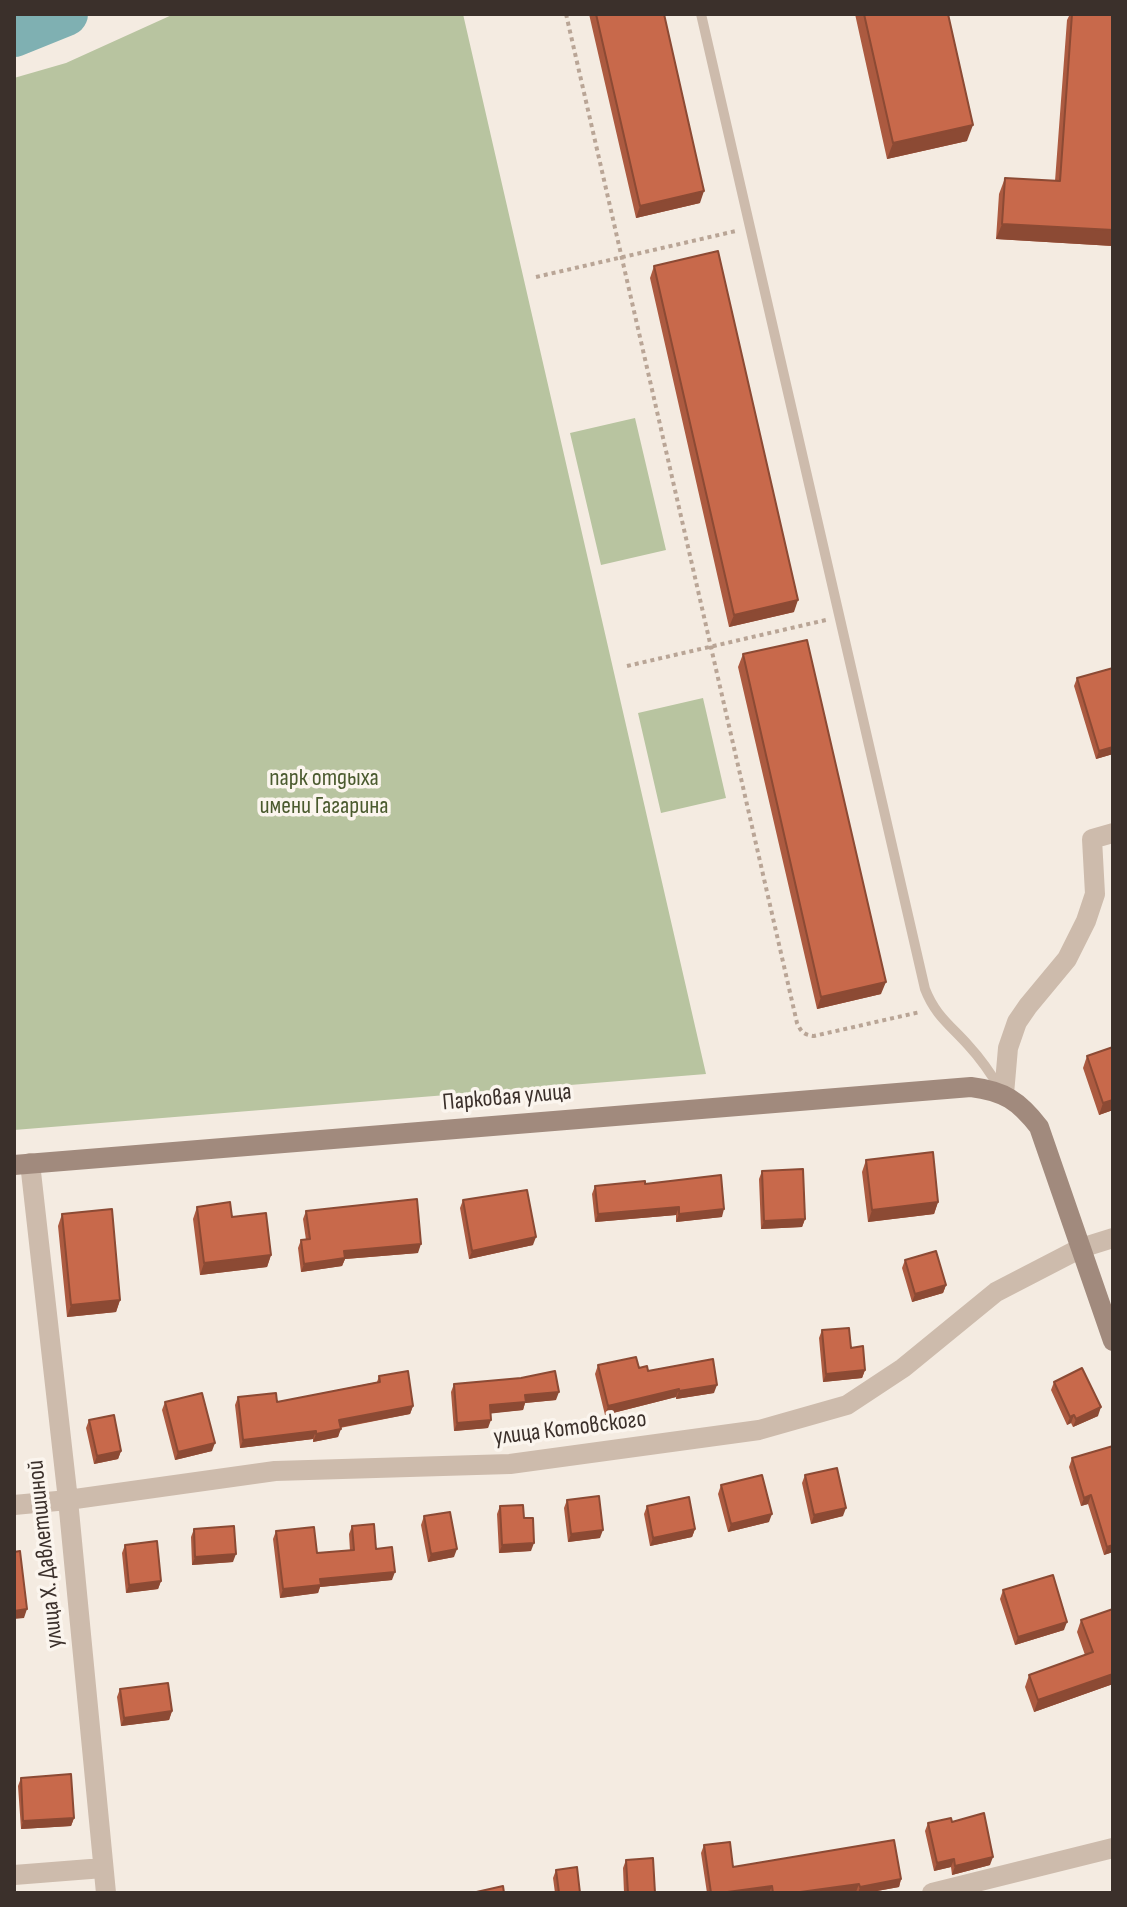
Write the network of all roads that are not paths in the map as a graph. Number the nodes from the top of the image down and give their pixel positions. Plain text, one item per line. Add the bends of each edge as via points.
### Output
1 (701, 14) edge
2 (1113, 833) edge
3 (1004, 1094) junction
4 (22, 1164) edge
5 (1113, 1238) edge
6 (1081, 1248) junction
7 (1113, 1341) edge
8 (68, 1500) junction
9 (14, 1505) edge
10 (1113, 1848) edge
11 (103, 1868) junction
12 (14, 1875) edge
13 (106, 1893) edge
14 (932, 1893) edge

1 - 3 lane via 925,989 934,1009
2 - 3 street via 1092,839 1095,894 1086,921 1067,959 1017,1022 1008,1048
3 - 4 street, Парковая улица via 971,1087
3 - 6 street via 1039,1127
4 - 8 street, улица Х. Давлетшиной
5 - 6 street, улица Котовского
6 - 7 street
6 - 8 street, улица Котовского via 996,1292 903,1368 847,1405 759,1430 510,1464 275,1471
8 - 9 street, улица Котовского
8 - 11 street, улица Х. Давлетшиной
10 - 14 street
11 - 12 street
11 - 13 street, улица Х. Давлетшиной

